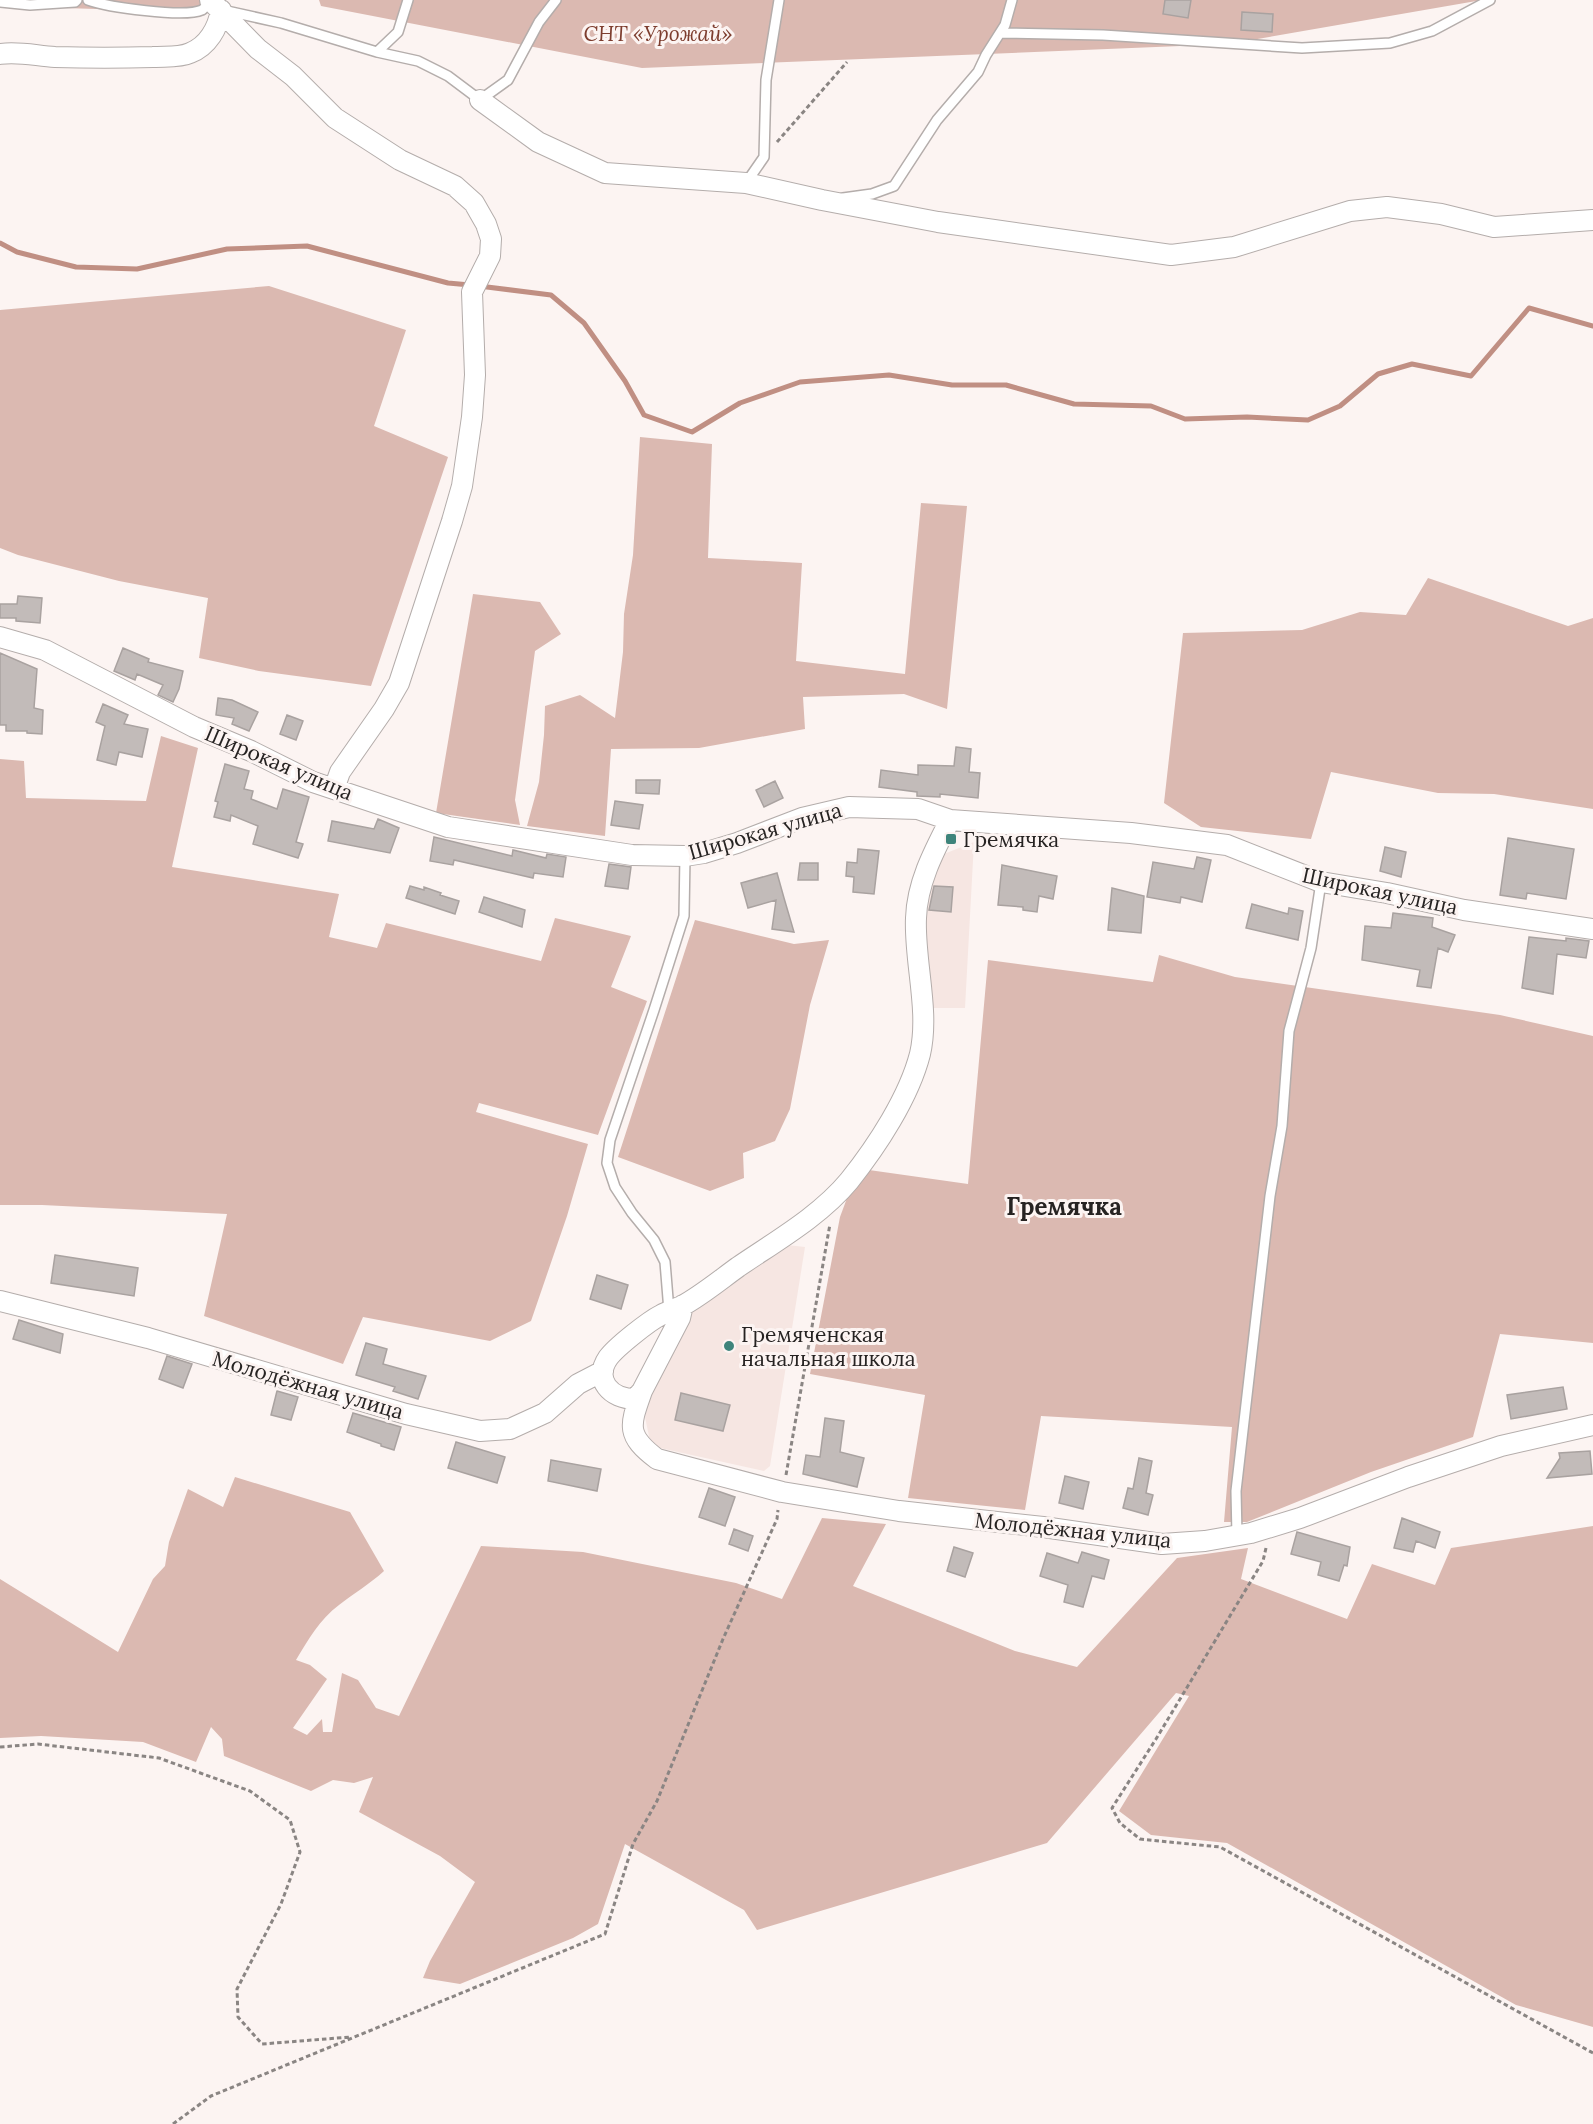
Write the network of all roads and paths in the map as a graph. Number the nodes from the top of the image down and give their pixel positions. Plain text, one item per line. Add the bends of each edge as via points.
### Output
1 (77, 0) edge
2 (88, 0) edge
3 (408, 0) edge
4 (556, 0) edge
5 (779, 0) edge
6 (1012, 0) edge
7 (1490, 0) edge
8 (0, 2) edge
9 (213, 3) edge
10 (1001, 33) junction
11 (377, 51) junction
12 (0, 54) edge
13 (846, 62) dead end
14 (480, 100) junction
15 (764, 157) junction
16 (746, 183) junction
17 (822, 200) junction
18 (1593, 220) edge
19 (0, 636) edge
20 (334, 789) junction
21 (950, 820) junction
22 (685, 856) junction
23 (1321, 882) junction
24 (1593, 929) edge
25 (831, 1199) junction
26 (0, 1301) edge
27 (676, 1308) junction
28 (603, 1371) junction
29 (642, 1391) junction
30 (1593, 1425) edge
31 (782, 1492) junction
32 (1244, 1534) junction
33 (0, 1747) edge
34 (356, 2036) junction
35 (1593, 2054) edge
36 (173, 2124) edge

1 - 8 lane via 30,5
2 - 9 lane via 188,13
3 - 11 lane via 398,32
4 - 14 lane via 539,22 508,80
5 - 15 lane via 766,80
6 - 10 lane
7 - 10 lane via 1432,32 1390,43 1302,48 1102,35
9 - 11 lane
9 - 12 street via 218,25 208,40 184,55
9 - 20 street via 335,118 400,160 455,186 474,203 491,239 490,256 472,292 475,375 462,486 399,683 340,772
10 - 17 lane via 978,72 937,120 894,186 872,194
11 - 14 lane via 418,61 448,76
13 - 15 path
14 - 16 street via 538,142 605,173
15 - 16 lane
16 - 17 street
17 - 18 street via 938,222 1171,255 1234,247 1350,211 1387,207 1441,214 1494,227
19 - 20 street, Широкая улица via 45,650 195,727
20 - 22 street, Широкая улица via 448,827 632,855
21 - 22 street, Широкая улица via 918,809 849,807
21 - 23 street, Широкая улица via 1131,833 1227,845
21 - 25 street via 929,862 916,918 923,1019 920,1053 892,1117 848,1182
22 - 27 lane via 684,916 610,1140 607,1163 615,1187 654,1240 665,1262
23 - 24 street, Широкая улица via 1464,910
23 - 32 lane via 1311,948 1289,1031 1282,1126 1270,1196 1236,1491
25 - 27 street
25 - 31 path via 832,1212
26 - 28 street, Молодёжная улица via 480,1431 510,1429 545,1413 578,1384
27 - 28 street via 659,1315 628,1339 608,1357
27 - 29 street, Молодёжная улица via 680,1318
28 - 29 street via 613,1394 635,1399
29 - 31 street, Молодёжная улица via 632,1421 634,1437 643,1449 657,1459
30 - 32 street, Молодёжная улица via 1501,1446 1300,1518
31 - 32 street, Молодёжная улица via 1162,1544
31 - 34 path via 777,1519 657,1801 633,1844 604,1934
32 - 35 path via 1267,1549 1263,1561 1112,1808 1120,1823 1140,1839 1220,1847
33 - 34 path via 38,1744 159,1758 250,1791 290,1820 300,1852 281,1904 237,1989 238,2017 262,2044
34 - 36 path via 211,2096

